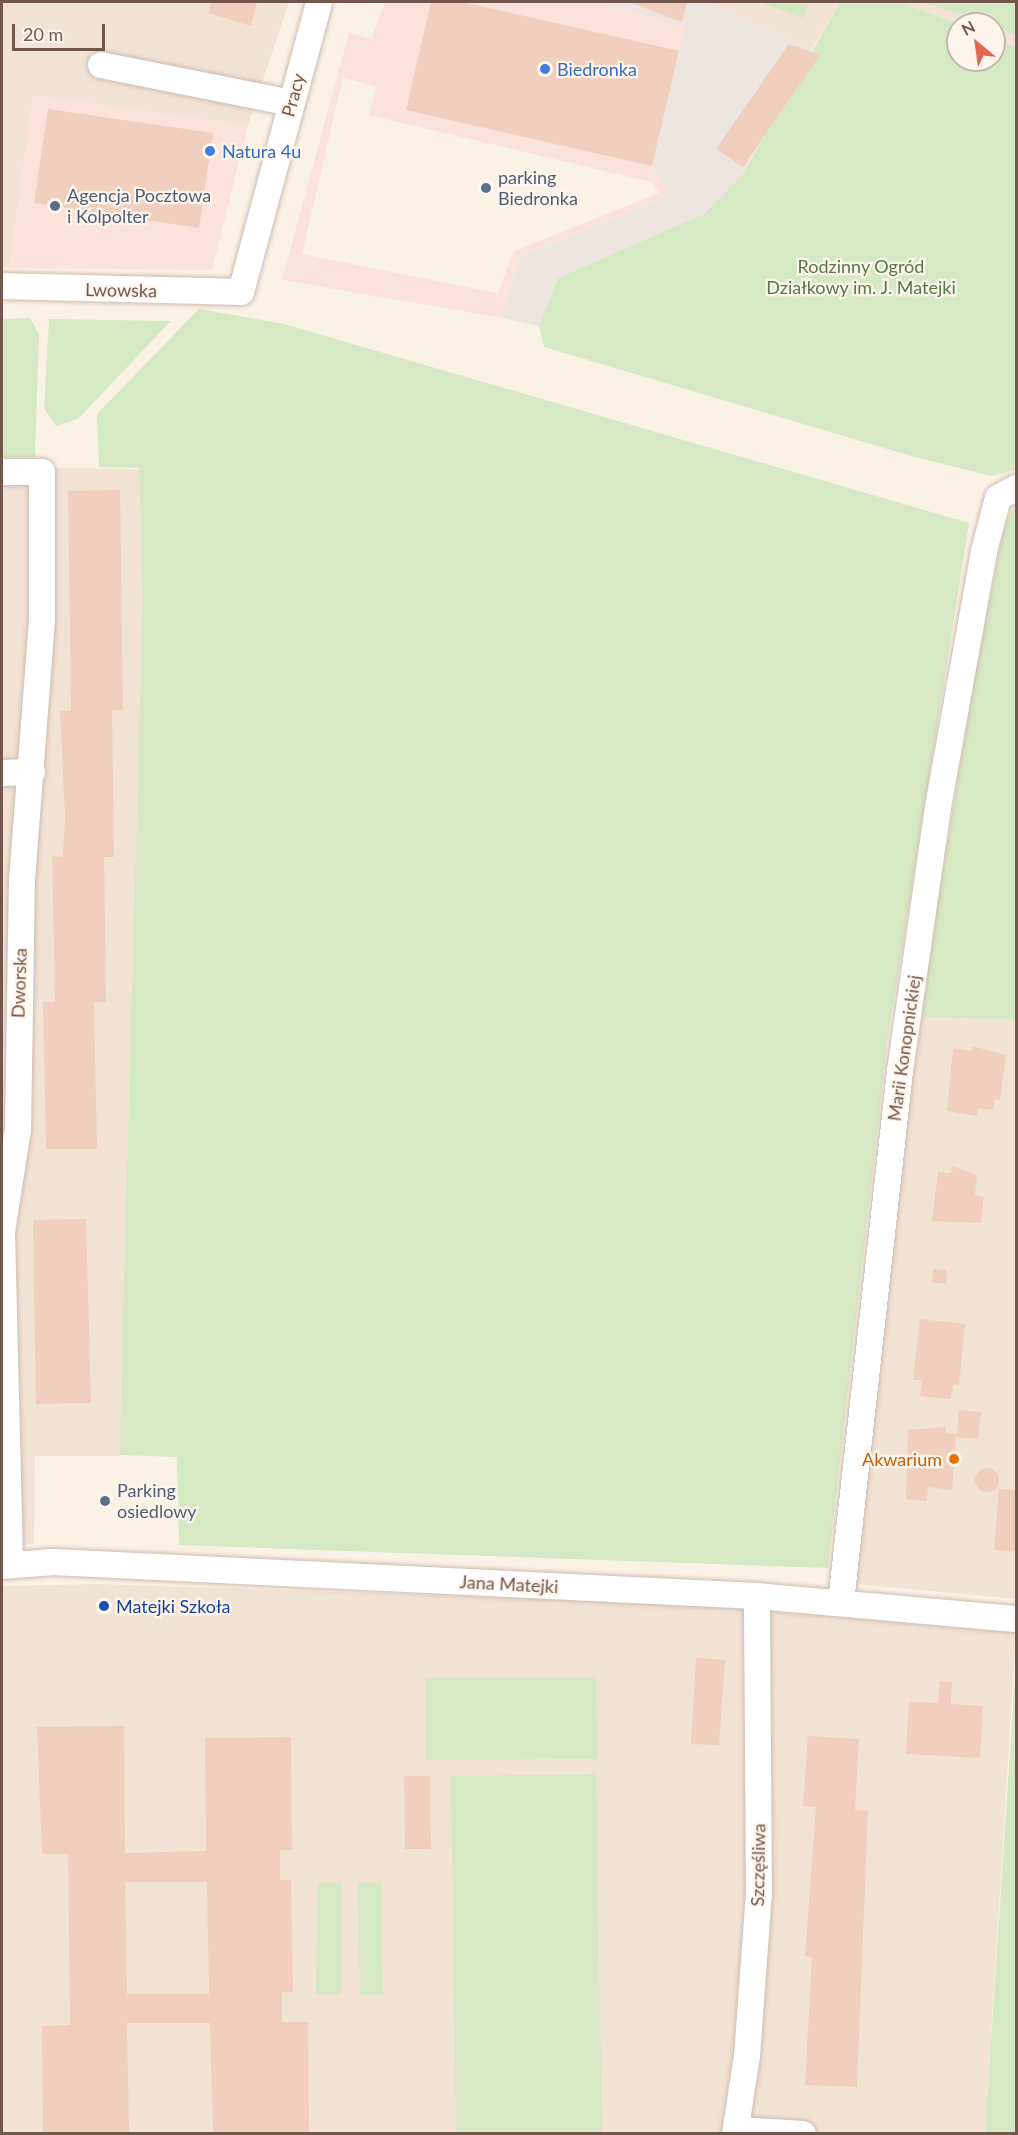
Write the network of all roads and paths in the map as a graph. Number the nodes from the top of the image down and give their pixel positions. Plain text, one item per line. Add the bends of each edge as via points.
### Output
1 (319, 2) edge
2 (101, 65) dead end
3 (291, 103) junction
4 (2, 286) edge
5 (241, 292) joint
6 (2, 472) edge
7 (1007, 493) edge
8 (32, 772) junction
9 (2, 773) edge
10 (8, 1069) edge
11 (2, 1367) edge
12 (6, 1565) edge
13 (757, 1596) junction
14 (841, 1602) junction
15 (1017, 1619) edge
16 (736, 2132) edge
17 (803, 2133) edge

1 - 3 street, Pracy
2 - 3 street
3 - 5 street, Pracy
4 - 5 street, Lwowska
6 - 8 street, Dworska via 42,472 42,620
7 - 14 street, Marii Konopnickiej via 938,807 900,1071
8 - 9 street
8 - 10 street, Dworska
10 - 11 street, Dworska via 18,1130 2,1232
11 - 12 street, Dworska
12 - 13 street, Jana Matejki via 53,1562
13 - 14 street, Jana Matejki
13 - 16 street, Szczęśliwa via 759,1894
14 - 15 street, Jana Matejki
16 - 17 street

